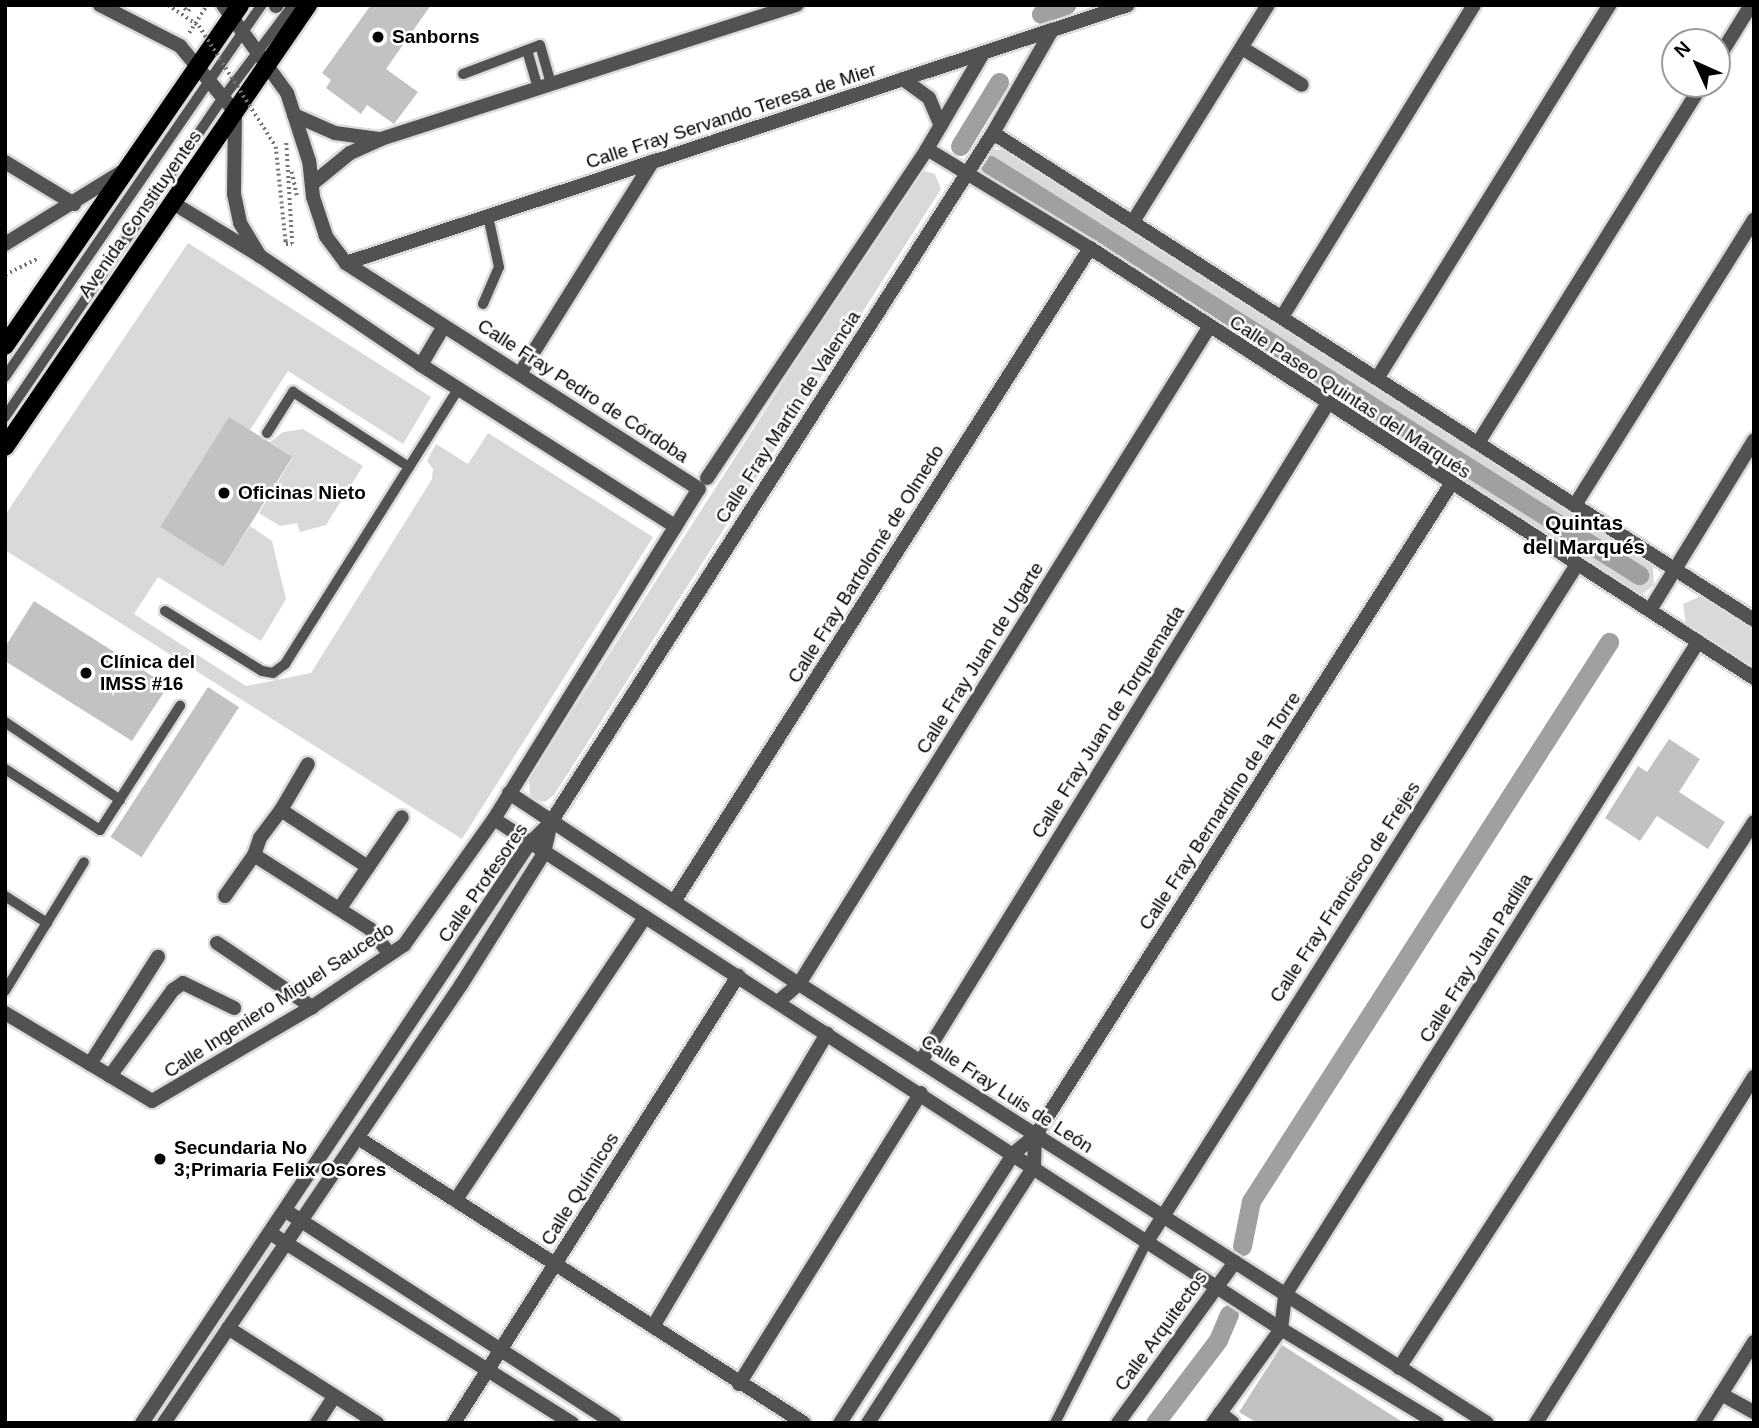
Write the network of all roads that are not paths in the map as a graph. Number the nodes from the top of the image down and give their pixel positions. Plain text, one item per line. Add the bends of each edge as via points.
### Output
1 (100, 5) edge
2 (261, 5) edge
3 (293, 5) edge
4 (308, 5) edge
5 (797, 5) edge
6 (1128, 5) edge
7 (1268, 5) edge
8 (1474, 5) edge
9 (1610, 5) edge
10 (1751, 5) edge
11 (232, 8) edge
12 (244, 30) junction
13 (1052, 30) junction
14 (1731, 37) edge
15 (1242, 48) junction
16 (983, 53) junction
17 (263, 58) junction
18 (199, 69) junction
19 (463, 74) dead end
20 (903, 79) junction
21 (211, 84) junction
22 (1302, 85) dead end
23 (545, 86) junction
24 (223, 98) junction
25 (1693, 98) edge
26 (235, 112) junction
27 (294, 116) junction
28 (941, 126) junction
29 (993, 133) junction
30 (381, 139) junction
31 (927, 149) junction
32 (5, 162) edge
33 (652, 162) junction
34 (126, 169) junction
35 (968, 172) junction
36 (312, 184) junction
37 (173, 203) junction
38 (74, 204) junction
39 (488, 216) junction
40 (1134, 220) junction
41 (1754, 220) edge
42 (5, 244) edge
43 (1090, 248) junction
44 (260, 256) junction
45 (345, 263) junction
46 (483, 304) dead end
47 (1282, 317) junction
48 (444, 326) junction
49 (1208, 329) junction
50 (5, 346) edge
51 (421, 365) junction
52 (520, 372) junction
53 (5, 377) edge
54 (1378, 377) junction
55 (458, 389) junction
56 (1328, 403) junction
57 (5, 417) edge
58 (267, 432) dead end
59 (1754, 440) edge
60 (1478, 443) junction
61 (5, 447) edge
62 (409, 467) junction
63 (703, 483) junction
64 (1451, 484) junction
65 (1575, 505) junction
66 (675, 526) junction
67 (1576, 566) junction
68 (1674, 567) junction
69 (1650, 610) junction
70 (165, 611) dead end
71 (1754, 620) edge
72 (1698, 642) junction
73 (1754, 678) edge
74 (180, 706) dead end
75 (5, 722) edge
76 (308, 765) dead end
77 (5, 769) edge
78 (509, 793) junction
79 (120, 800) junction
80 (281, 810) junction
81 (402, 817) dead end
82 (494, 818) junction
83 (551, 822) junction
84 (1754, 822) edge
85 (529, 844) junction
86 (544, 853) junction
87 (254, 855) junction
88 (84, 862) dead end
89 (368, 867) junction
90 (5, 896) edge
91 (225, 896) dead end
92 (675, 900) junction
93 (340, 908) junction
94 (645, 917) junction
95 (47, 923) junction
96 (217, 943) dead end
97 (389, 953) junction
98 (158, 957) dead end
99 (738, 976) junction
100 (799, 984) junction
101 (5, 991) edge
102 (778, 1002) junction
103 (312, 1007) junction
104 (234, 1008) dead end
105 (5, 1013) edge
106 (827, 1034) junction
107 (921, 1061) junction
108 (90, 1064) junction
109 (110, 1076) junction
110 (1754, 1077) edge
111 (921, 1093) junction
112 (1035, 1136) junction
113 (358, 1138) junction
114 (1014, 1153) junction
115 (1034, 1166) junction
116 (457, 1198) junction
117 (286, 1211) junction
118 (1160, 1217) junction
119 (300, 1222) junction
120 (270, 1233) junction
121 (1149, 1240) junction
122 (285, 1244) junction
123 (1235, 1262) junction
124 (554, 1266) junction
125 (1217, 1285) junction
126 (1285, 1295) junction
127 (654, 1325) junction
128 (228, 1328) junction
129 (1281, 1329) junction
130 (1754, 1342) edge
131 (501, 1350) junction
132 (488, 1368) junction
133 (1399, 1368) junction
134 (740, 1384) junction
135 (1721, 1394) junction
136 (334, 1397) junction
137 (1754, 1412) edge
138 (1216, 1418) edge
139 (142, 1423) edge
140 (164, 1423) edge
141 (317, 1423) edge
142 (377, 1423) edge
143 (454, 1423) edge
144 (572, 1423) edge
145 (614, 1423) edge
146 (804, 1423) edge
147 (840, 1423) edge
148 (868, 1423) edge
149 (1055, 1423) edge
150 (1118, 1423) edge
151 (1233, 1423) edge
152 (1437, 1423) edge
153 (1487, 1423) edge
154 (1536, 1423) edge
155 (1703, 1423) edge

1 - 18 street via 180,46
2 - 12 lane
3 - 17 lane
4 - 17 main road, Avenida Constituyentes
5 - 23 street
6 - 13 street, Calle Fray Servando Teresa de Mier
7 - 15 street
8 - 47 street
9 - 54 street
10 - 14 street
11 - 12 street, Calle Fray Pedro de Córdoba
11 - 18 main road, Avenida Constituyentes
12 - 17 street, Calle Fray Pedro de Córdoba
12 - 21 lane
13 - 16 street, Calle Fray Servando Teresa de Mier
13 - 29 street, Calle Fray Martín de Valencia
15 - 22 street
15 - 40 street
16 - 20 street, Calle Fray Servando Teresa de Mier
16 - 28 street, Calle Fray Martín de Valencia
17 - 24 lane
17 - 26 main road, Avenida Constituyentes
17 - 27 street, Calle Fray Pedro de Córdoba
18 - 21 street
18 - 34 main road, Avenida Constituyentes
19 - 23 lane via 540,45
20 - 28 street via 929,98
20 - 33 street, Calle Fray Servando Teresa de Mier
21 - 24 street
21 - 53 lane
23 - 30 street
24 - 26 street
24 - 57 lane
25 - 60 street
26 - 37 main road, Avenida Constituyentes
26 - 44 street via 234,194 240,223
27 - 30 street via 335,133
27 - 36 street, Calle Fray Pedro de Córdoba
28 - 31 street, Calle Fray Martín de Valencia
29 - 35 street, Calle Fray Martín de Valencia
29 - 40 street, Calle Paseo Quintas del Marqués
30 - 36 street via 350,153
31 - 35 street, Calle Paseo Quintas del Marqués
31 - 63 street, Calle Fray Martín de Valencia
32 - 38 street
33 - 39 street, Calle Fray Servando Teresa de Mier
33 - 52 street
34 - 38 street
34 - 50 main road, Avenida Constituyentes
35 - 43 street, Calle Paseo Quintas del Marqués
35 - 83 street, Calle Fray Martín de Valencia
36 - 45 street, Calle Fray Pedro de Córdoba via 326,236
37 - 44 street
37 - 61 main road, Avenida Constituyentes
38 - 42 street
39 - 45 street, Calle Fray Servando Teresa de Mier
39 - 46 lane via 499,267
40 - 47 street, Calle Paseo Quintas del Marqués
41 - 65 street
43 - 49 street, Calle Paseo Quintas del Marqués
43 - 92 street, Calle Fray Bartolomé de Olmedo
44 - 51 street
45 - 48 street, Calle Fray Pedro de Córdoba
47 - 54 street, Calle Paseo Quintas del Marqués
48 - 51 street
48 - 52 street, Calle Fray Pedro de Córdoba
49 - 56 street, Calle Paseo Quintas del Marqués
49 - 100 street, Calle Fray Juan de Ugarte
51 - 55 street
52 - 63 street, Calle Fray Pedro de Córdoba
54 - 60 street, Calle Paseo Quintas del Marqués
55 - 62 lane
55 - 66 street
56 - 64 street, Calle Paseo Quintas del Marqués
56 - 107 street, Calle Fray Juan de Torquemada
58 - 62 lane via 293,391
59 - 68 street
60 - 65 street, Calle Paseo Quintas del Marqués
62 - 70 lane via 285,664 274,673 262,671
63 - 66 street, Calle Fray Martín de Valencia
64 - 67 street, Calle Paseo Quintas del Marqués
64 - 112 street, Calle Fray Bernardino de la Torre
65 - 68 street, Calle Paseo Quintas del Marqués
66 - 78 street, Calle Fray Martín de Valencia
67 - 69 street, Calle Paseo Quintas del Marqués
67 - 118 street, Calle Fray Francisco de Frejes
68 - 69 street
68 - 71 street, Calle Paseo Quintas del Marqués
69 - 72 street, Calle Paseo Quintas del Marqués
72 - 73 street, Calle Paseo Quintas del Marqués
72 - 126 street, Calle Fray Juan Padilla
74 - 79 lane
75 - 79 lane
76 - 80 street
77 - 79 lane via 100,830
78 - 82 street, Calle Fray Martín de Valencia
78 - 83 street, Calle Fray Luis de León
80 - 87 street via 260,838
80 - 89 street
81 - 89 street
82 - 85 street
82 - 97 street, Calle Ingeniero Miguel Saucedo via 410,939
83 - 85 street, Calle Profesores
83 - 86 street, Calle Profesores
83 - 92 street, Calle Fray Luis de León
84 - 133 street
85 - 86 street
85 - 117 street, Calle Profesores
86 - 94 street
86 - 113 street, Calle Profesores
87 - 91 street
87 - 93 street
88 - 95 lane
89 - 93 street
90 - 95 lane
92 - 100 street, Calle Fray Luis de León
93 - 97 street via 370,929
94 - 99 street
94 - 116 street
95 - 101 lane
96 - 103 street
97 - 103 street, Calle Ingeniero Miguel Saucedo
98 - 108 street
99 - 102 street
99 - 124 street, Calle Químicos
100 - 102 street, Calle Fray Juan de Ugarte
100 - 107 street, Calle Fray Luis de León
102 - 106 street
103 - 109 street, Calle Ingeniero Miguel Saucedo via 162,1098 152,1101
104 - 109 street via 191,984 173,990
105 - 108 street, Calle Ingeniero Miguel Saucedo
106 - 111 street
106 - 127 street
107 - 112 street, Calle Fray Luis de León
108 - 109 street, Calle Ingeniero Miguel Saucedo
110 - 154 street
111 - 114 street
111 - 134 street
112 - 114 street, Calle Fray Bernardino de la Torre
112 - 115 street
112 - 118 street, Calle Fray Luis de León
113 - 116 street
113 - 119 street, Calle Profesores
114 - 115 street
114 - 147 street, Calle Fray Bernardino de la Torre
115 - 121 street
115 - 148 street
116 - 124 street
117 - 119 street
117 - 120 street, Calle Profesores
118 - 121 street, Calle Fray Francisco de Frejes
118 - 123 street, Calle Fray Luis de León
119 - 122 street, Calle Profesores
119 - 131 street
120 - 122 street
120 - 139 street, Calle Profesores
121 - 125 street
121 - 149 lane
122 - 128 street, Calle Profesores
122 - 132 street
123 - 125 street, Calle Arquitectos
123 - 126 street, Calle Fray Luis de León
124 - 127 street
124 - 131 street, Calle Químicos
125 - 129 street
125 - 150 street, Calle Arquitectos
126 - 129 street
126 - 133 street, Calle Fray Luis de León
127 - 134 street
128 - 136 street
128 - 140 street, Calle Profesores
129 - 138 street
129 - 152 street
130 - 135 street
131 - 132 street, Calle Químicos
131 - 145 street
132 - 143 street, Calle Químicos
132 - 144 street
133 - 153 street, Calle Fray Luis de León
134 - 146 street
135 - 137 street
135 - 155 street
136 - 141 street
136 - 142 street
138 - 151 street

